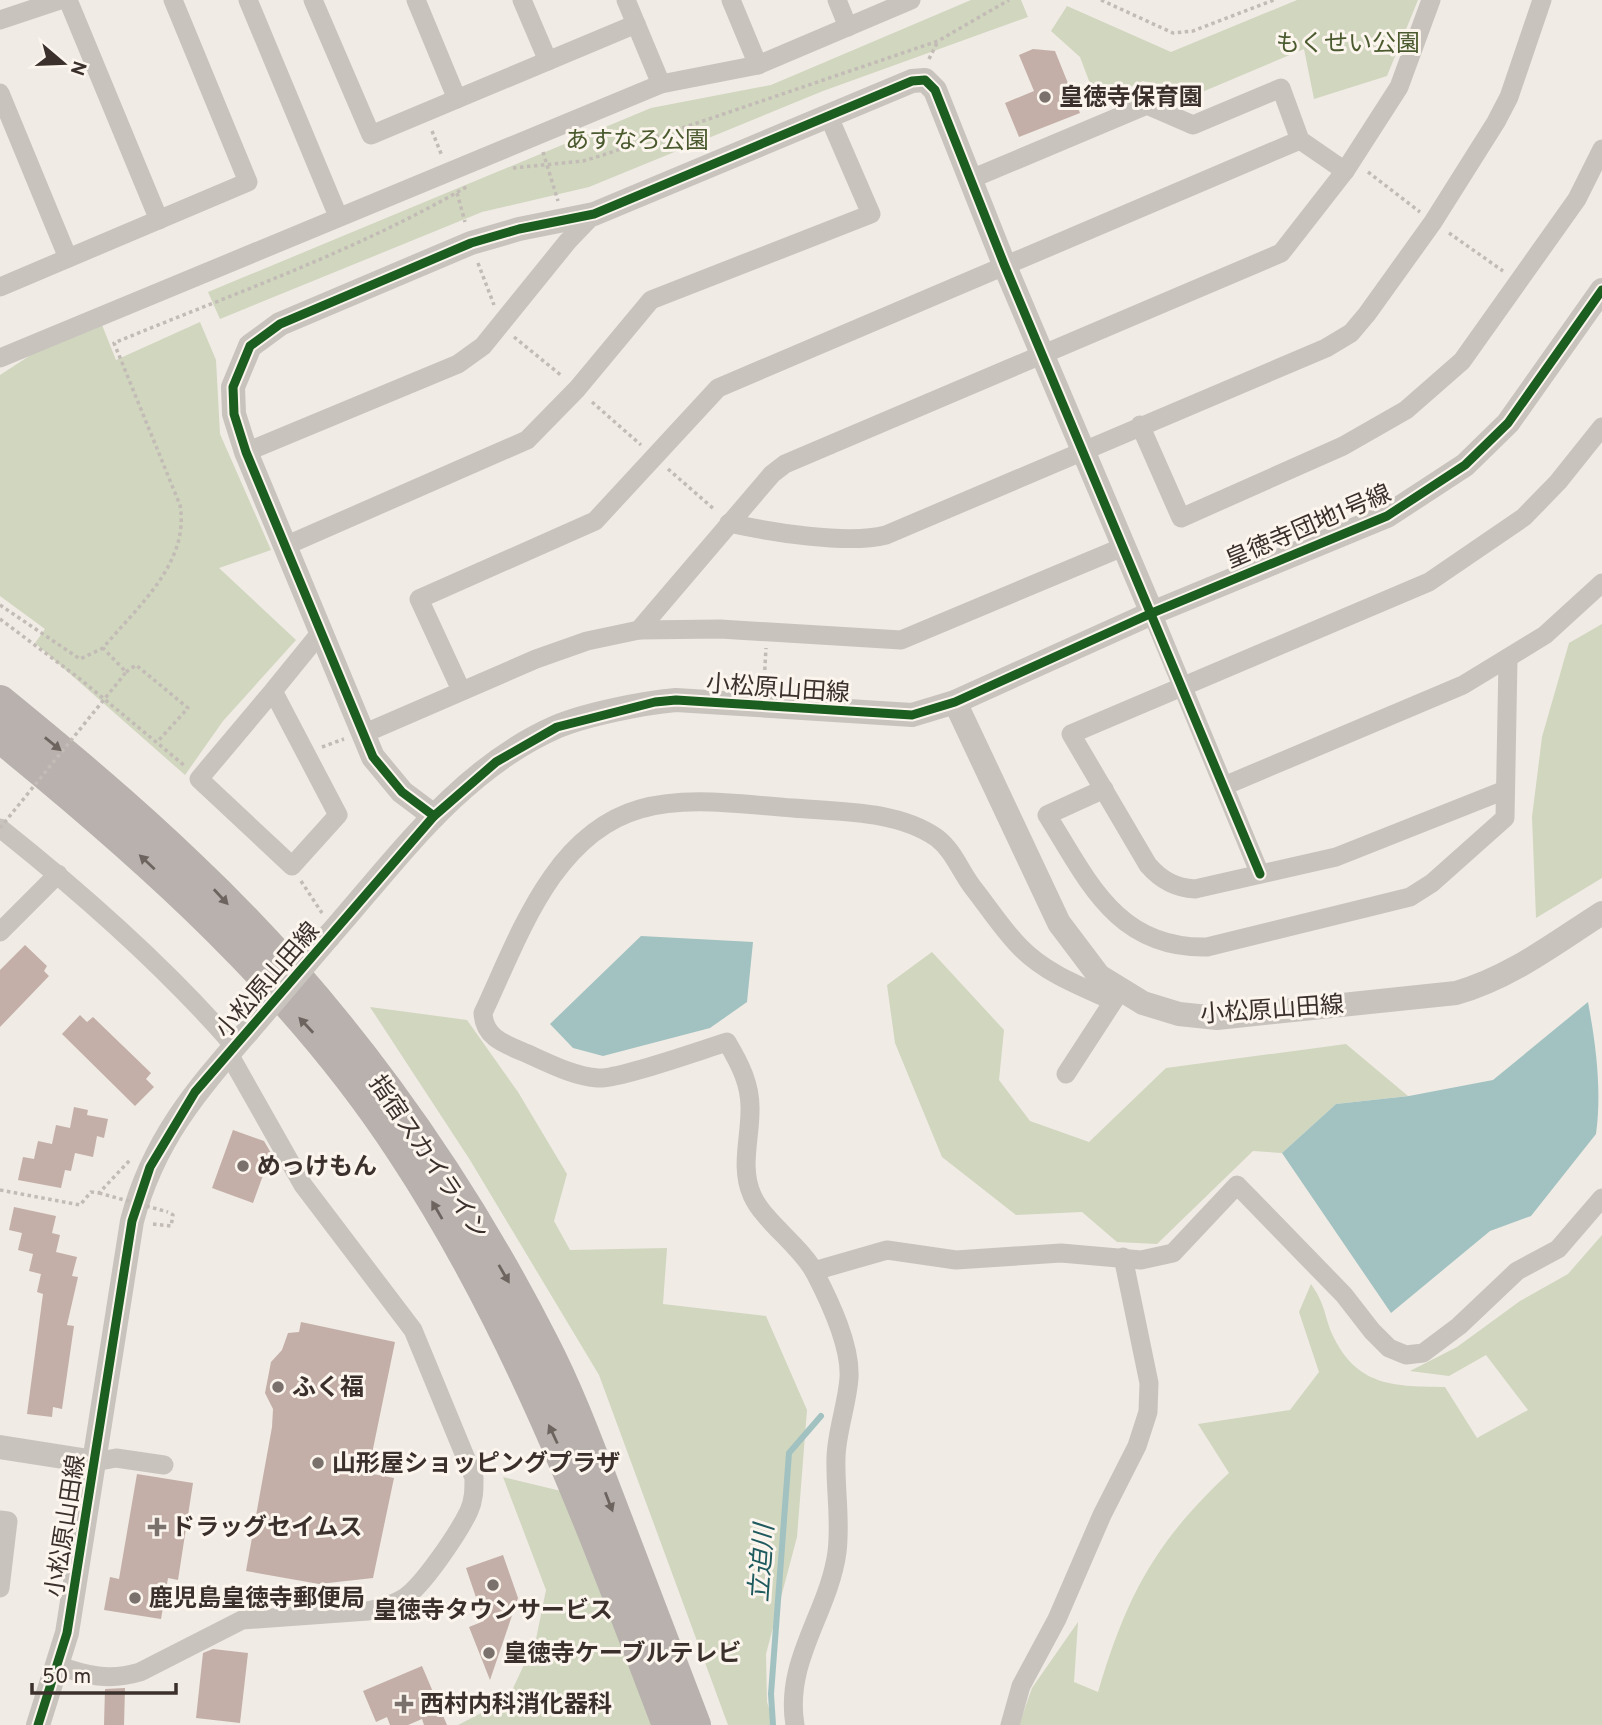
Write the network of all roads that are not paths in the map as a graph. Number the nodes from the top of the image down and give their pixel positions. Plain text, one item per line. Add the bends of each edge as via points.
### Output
1 (60, 0) edge
2 (68, 0) edge
3 (173, 0) edge
4 (247, 0) edge
5 (313, 0) edge
6 (416, 0) edge
7 (522, 0) edge
8 (626, 0) edge
9 (731, 0) edge
10 (837, 0) edge
11 (911, 0) edge
12 (1431, 0) edge
13 (1542, 0) edge
14 (0, 20) edge
15 (636, 24) junction
16 (848, 27) junction
17 (548, 61) junction
18 (758, 65) junction
19 (661, 84) junction
20 (0, 93) edge
21 (457, 99) junction
22 (829, 117) junction
23 (1300, 140) junction
24 (1602, 149) edge
25 (1348, 165) junction
26 (971, 179) junction
27 (594, 214) junction
28 (338, 216) junction
29 (159, 220) junction
30 (68, 258) junction
31 (1004, 264) junction
32 (0, 287) edge
33 (1602, 290) edge
34 (1044, 356) junction
35 (0, 358) edge
36 (1140, 425) junction
37 (1602, 427) edge
38 (246, 452) junction
39 (1083, 452) junction
40 (729, 523) junction
41 (285, 545) junction
42 (1123, 547) junction
43 (1602, 583) edge
44 (1152, 613) junction
45 (639, 630) junction
46 (321, 632) junction
47 (1508, 660) junction
48 (1183, 687) junction
49 (461, 690) junction
50 (273, 691) junction
51 (0, 701) edge
52 (955, 702) junction
53 (358, 735) junction
54 (0, 737) edge
55 (1224, 786) junction
56 (1104, 789) junction
57 (1505, 790) junction
58 (434, 816) junction
59 (0, 828) edge
60 (58, 874) junction
61 (1260, 874) junction
62 (1602, 913) edge
63 (0, 932) edge
64 (1116, 995) junction
65 (237, 1044) junction
66 (1066, 1074) dead end
67 (1602, 1198) edge
68 (1123, 1257) junction
69 (814, 1271) junction
70 (0, 1447) edge
71 (95, 1462) junction
72 (164, 1465) dead end
73 (0, 1520) edge
74 (0, 1588) edge
75 (57, 1665) junction
76 (38, 1725) edge
77 (668, 1725) edge
78 (695, 1725) edge
79 (795, 1725) edge
80 (1010, 1725) edge

1 - 14 street
2 - 29 street
3 - 29 street via 248,182
4 - 28 street
5 - 21 street via 371,135
6 - 21 street
7 - 17 street
8 - 15 street
9 - 18 street
10 - 16 street
11 - 16 street
12 - 25 street via 1399,87
13 - 36 street via 1500,114 1433,222 1351,332 1326,348
15 - 17 street
15 - 19 street
16 - 18 street
17 - 21 street
18 - 19 street
19 - 28 street
20 - 30 street
22 - 26 street via 912,81 925,80 936,90
22 - 27 street
22 - 41 street via 871,214 651,300 577,389 527,440
23 - 25 street
23 - 26 street via 1281,88 1193,125 1147,105
23 - 31 street
24 - 36 street via 1577,199 1462,361 1406,410 1343,446 1181,518
25 - 34 street via 1281,253
26 - 31 street
27 - 38 street via 483,346 458,364
27 - 38 street via 471,243 265,332 250,346 233,387 234,414
28 - 35 street
29 - 30 street
30 - 32 street
31 - 34 street
31 - 49 street via 718,388 595,521 419,599
33 - 44 street, 皇徳寺団地1号線 via 1508,423 1465,465 1426,493 1387,516
34 - 39 street
34 - 40 street via 786,464
36 - 39 street
37 - 48 street via 1524,517 1459,564 1429,582
38 - 41 street
39 - 40 street via 869,540
39 - 42 street
40 - 45 street
41 - 46 street
42 - 44 street
42 - 45 street via 901,640 685,628
43 - 47 street via 1545,635
44 - 48 street
44 - 52 street, 皇徳寺団地1号線
45 - 49 street via 587,641
46 - 50 street
46 - 53 street
47 - 55 street via 1427,702
47 - 57 street
48 - 55 street
48 - 56 street via 1071,734
49 - 53 street
50 - 50 street via 338,815 292,866 199,779
51 -> 78 main road, 指宿スカイライン via 102,784 194,869 328,1015 388,1091 472,1216 544,1344
52 - 58 street, 小松原山田線 via 912,715 655,702 557,727 496,762
52 - 64 street, 小松原山田線 via 1059,923
53 - 58 street via 386,775
77 -> 54 main road, 指宿スカイライン via 562,1453 489,1299 402,1151 326,1046 228,941 149,864
55 - 61 street
56 - 57 street via 1047,815 1096,895 1115,916 1147,935 1191,947 1207,947 1410,897 1504,818
56 - 61 street via 1158,878 1195,889
57 - 61 street via 1345,854
58 - 65 street, 小松原山田線, bridge via 326,925
59 - 60 street
60 - 63 street
60 - 65 street
62 - 64 street, 小松原山田線 via 1516,970 1456,993 1217,1017 1179,1014
64 - 66 street
64 - 69 street via 1051,972 1020,948 944,845 893,819 836,811 676,803 639,809 606,825 569,854 523,930 483,1013 491,1035 578,1074 601,1078 727,1042 743,1069 749,1093 746,1151 752,1197
65 - 71 street, 小松原山田線 via 171,1127 142,1184 132,1221
65 - 75 street via 303,1185 413,1330 474,1478 474,1494 469,1511 420,1585 386,1606 242,1620 122,1677 88,1676
67 - 68 street via 1558,1249 1517,1271 1423,1353 1406,1355 1389,1348 1237,1185 1173,1253 1140,1260
68 - 69 street via 1061,1253 956,1260 887,1250
68 - 80 street via 1149,1384 1148,1412 1137,1446 1057,1619 1021,1686
69 - 79 street via 850,1364 837,1437 836,1556 801,1652 794,1688
70 - 71 street
71 - 72 street via 116,1458
71 - 75 street, 小松原山田線 via 67,1633
73 - 74 street via 8,1521
75 - 76 street, 小松原山田線

